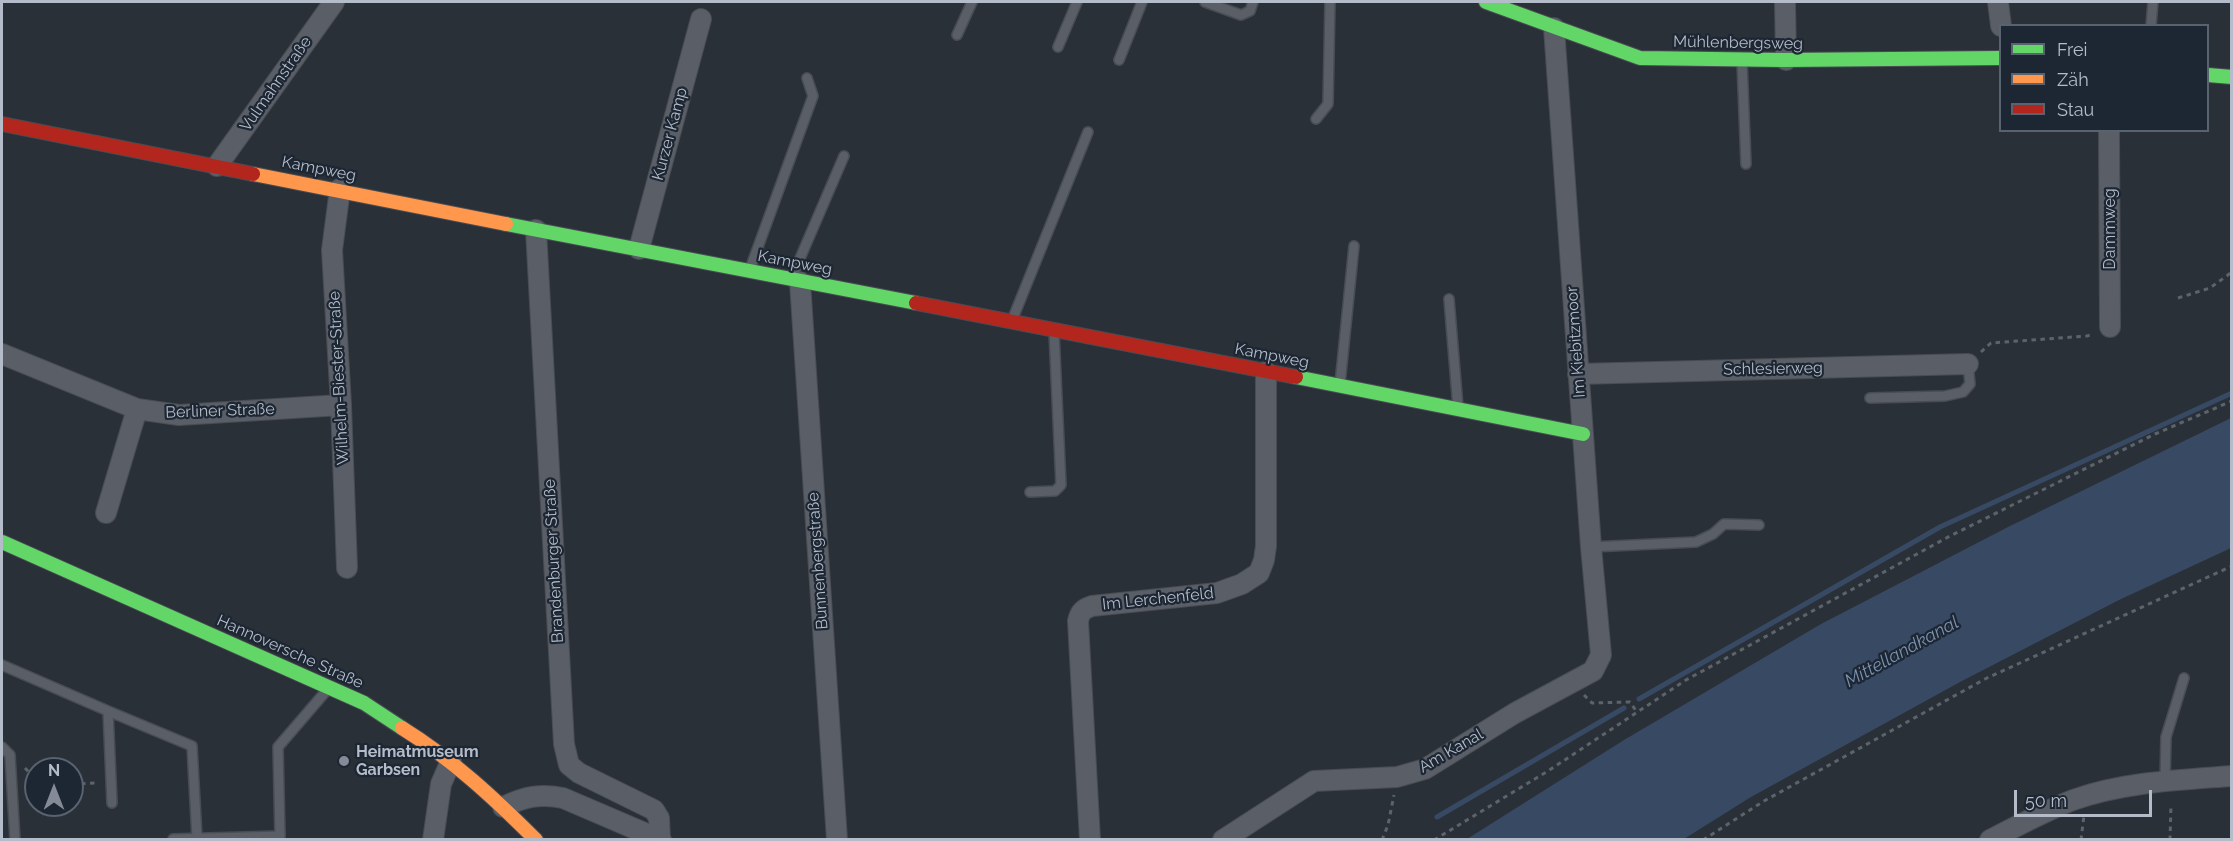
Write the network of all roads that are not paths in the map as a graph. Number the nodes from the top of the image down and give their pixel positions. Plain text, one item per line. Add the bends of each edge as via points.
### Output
1 (334, 2) edge
2 (972, 2) edge
3 (1077, 2) edge
4 (1142, 2) edge
5 (1205, 2) edge
6 (1253, 2) edge
7 (1330, 2) edge
8 (1486, 2) edge
9 (1785, 2) edge
10 (1998, 2) edge
11 (2153, 2) edge
12 (701, 19) dead end
13 (2001, 24) edge
14 (2151, 24) edge
15 (1554, 28) junction
16 (957, 35) dead end
17 (1058, 47) dead end
18 (1999, 58) edge
19 (1119, 60) dead end
20 (1741, 60) junction
21 (1786, 60) junction
22 (2209, 75) edge
23 (2232, 77) edge
24 (807, 78) dead end
25 (1316, 119) dead end
26 (2, 123) edge
27 (1088, 132) dead end
28 (2109, 132) edge
29 (844, 156) dead end
30 (1746, 164) dead end
31 (217, 166) junction
32 (340, 189) junction
33 (536, 230) junction
34 (1354, 246) dead end
35 (639, 249) junction
36 (749, 271) junction
37 (795, 281) junction
38 (1449, 299) dead end
39 (1012, 321) junction
40 (2110, 327) road end
41 (1053, 329) junction
42 (2, 354) edge
43 (1968, 364) joint
44 (1266, 372) junction
45 (1578, 374) junction
46 (1339, 386) junction
47 (1870, 398) dead end
48 (341, 405) junction
49 (136, 409) junction
50 (1458, 409) junction
51 (1583, 434) junction
52 (1030, 492) dead end
53 (106, 513) dead end
54 (1759, 525) dead end
55 (2, 542) edge
56 (1591, 547) junction
57 (347, 568) dead end
58 (1601, 655) joint
59 (2, 665) edge
60 (2184, 678) dead end
61 (330, 687) junction
62 (108, 711) junction
63 (2, 747) edge
64 (451, 761) junction
65 (2232, 776) edge
66 (2165, 781) junction
67 (112, 803) dead end
68 (503, 807) junction
69 (197, 838) edge
70 (173, 839) edge
71 (661, 839) edge
72 (15, 840) edge
73 (433, 840) edge
74 (536, 840) edge
75 (837, 840) edge
76 (1090, 840) edge
77 (1223, 840) edge
78 (1990, 840) edge

1 - 31 street, Vulmahnstraße
2 - 16 lane
3 - 17 lane
4 - 19 lane
5 - 6 lane via 1241,15 1250,12
7 - 25 lane via 1328,104
8 - 15 street, Mühlenbergsweg
9 - 21 street
10 - 13 street
11 - 14 lane
12 - 35 street, Kurzer Kamp
15 - 20 street, Mühlenbergsweg via 1640,58
15 - 45 street, Im Kiebitzmoor
18 - 21 street, Mühlenbergsweg
20 - 21 street, Mühlenbergsweg
20 - 30 lane
22 - 23 street
24 - 36 lane via 813,96
26 - 31 street, Kampweg
27 - 39 lane
28 - 40 street, Dammweg
29 - 37 lane
31 - 32 street, Kampweg
32 - 33 street, Kampweg
32 - 48 street, Wilhelm-Biester-Straße via 332,250
33 - 35 street, Kampweg
33 - 71 street, Brandenburger Straße via 564,744 569,765 579,773 654,810
34 - 46 lane
35 - 36 street, Kampweg
36 - 37 street, Kampweg
37 - 39 street, Kampweg
37 - 75 street, Bunnenbergstraße
38 - 50 lane
39 - 41 street, Kampweg
41 - 44 street, Kampweg
41 - 52 lane via 1061,485 1055,491
42 - 49 street, Berliner Straße
43 - 45 street, Schlesierweg
43 - 47 lane via 1971,384 1963,392
44 - 46 street, Kampweg
44 - 76 street, Im Lerchenfeld via 1266,546 1259,573 1217,593 1092,606 1080,614
45 - 51 street, Im Kiebitzmoor
46 - 50 street, Kampweg
48 - 49 street, Berliner Straße via 179,415
48 - 57 street, Wilhelm-Biester-Straße
49 - 53 street
50 - 51 street, Kampweg
51 - 56 street, Im Kiebitzmoor
54 - 56 lane via 1724,524 1696,542
55 - 61 street, Hannoversche Straße
56 - 58 street, Im Kiebitzmoor
58 - 77 street, Am Kanal via 1593,671 1515,713 1425,769 1397,777 1314,781
59 - 62 lane
60 - 66 lane via 2166,737
61 - 64 street, Hannoversche Straße via 364,702
61 - 69 lane via 278,747 280,836
62 - 67 lane
62 - 69 lane via 192,746
63 - 72 lane via 10,755
64 - 68 street, Hannoversche Straße
64 - 73 street via 441,784
65 - 66 street
66 - 78 street via 2073,800
68 - 71 street via 535,795 549,795
68 - 74 street, Hannoversche Straße
69 - 70 lane

